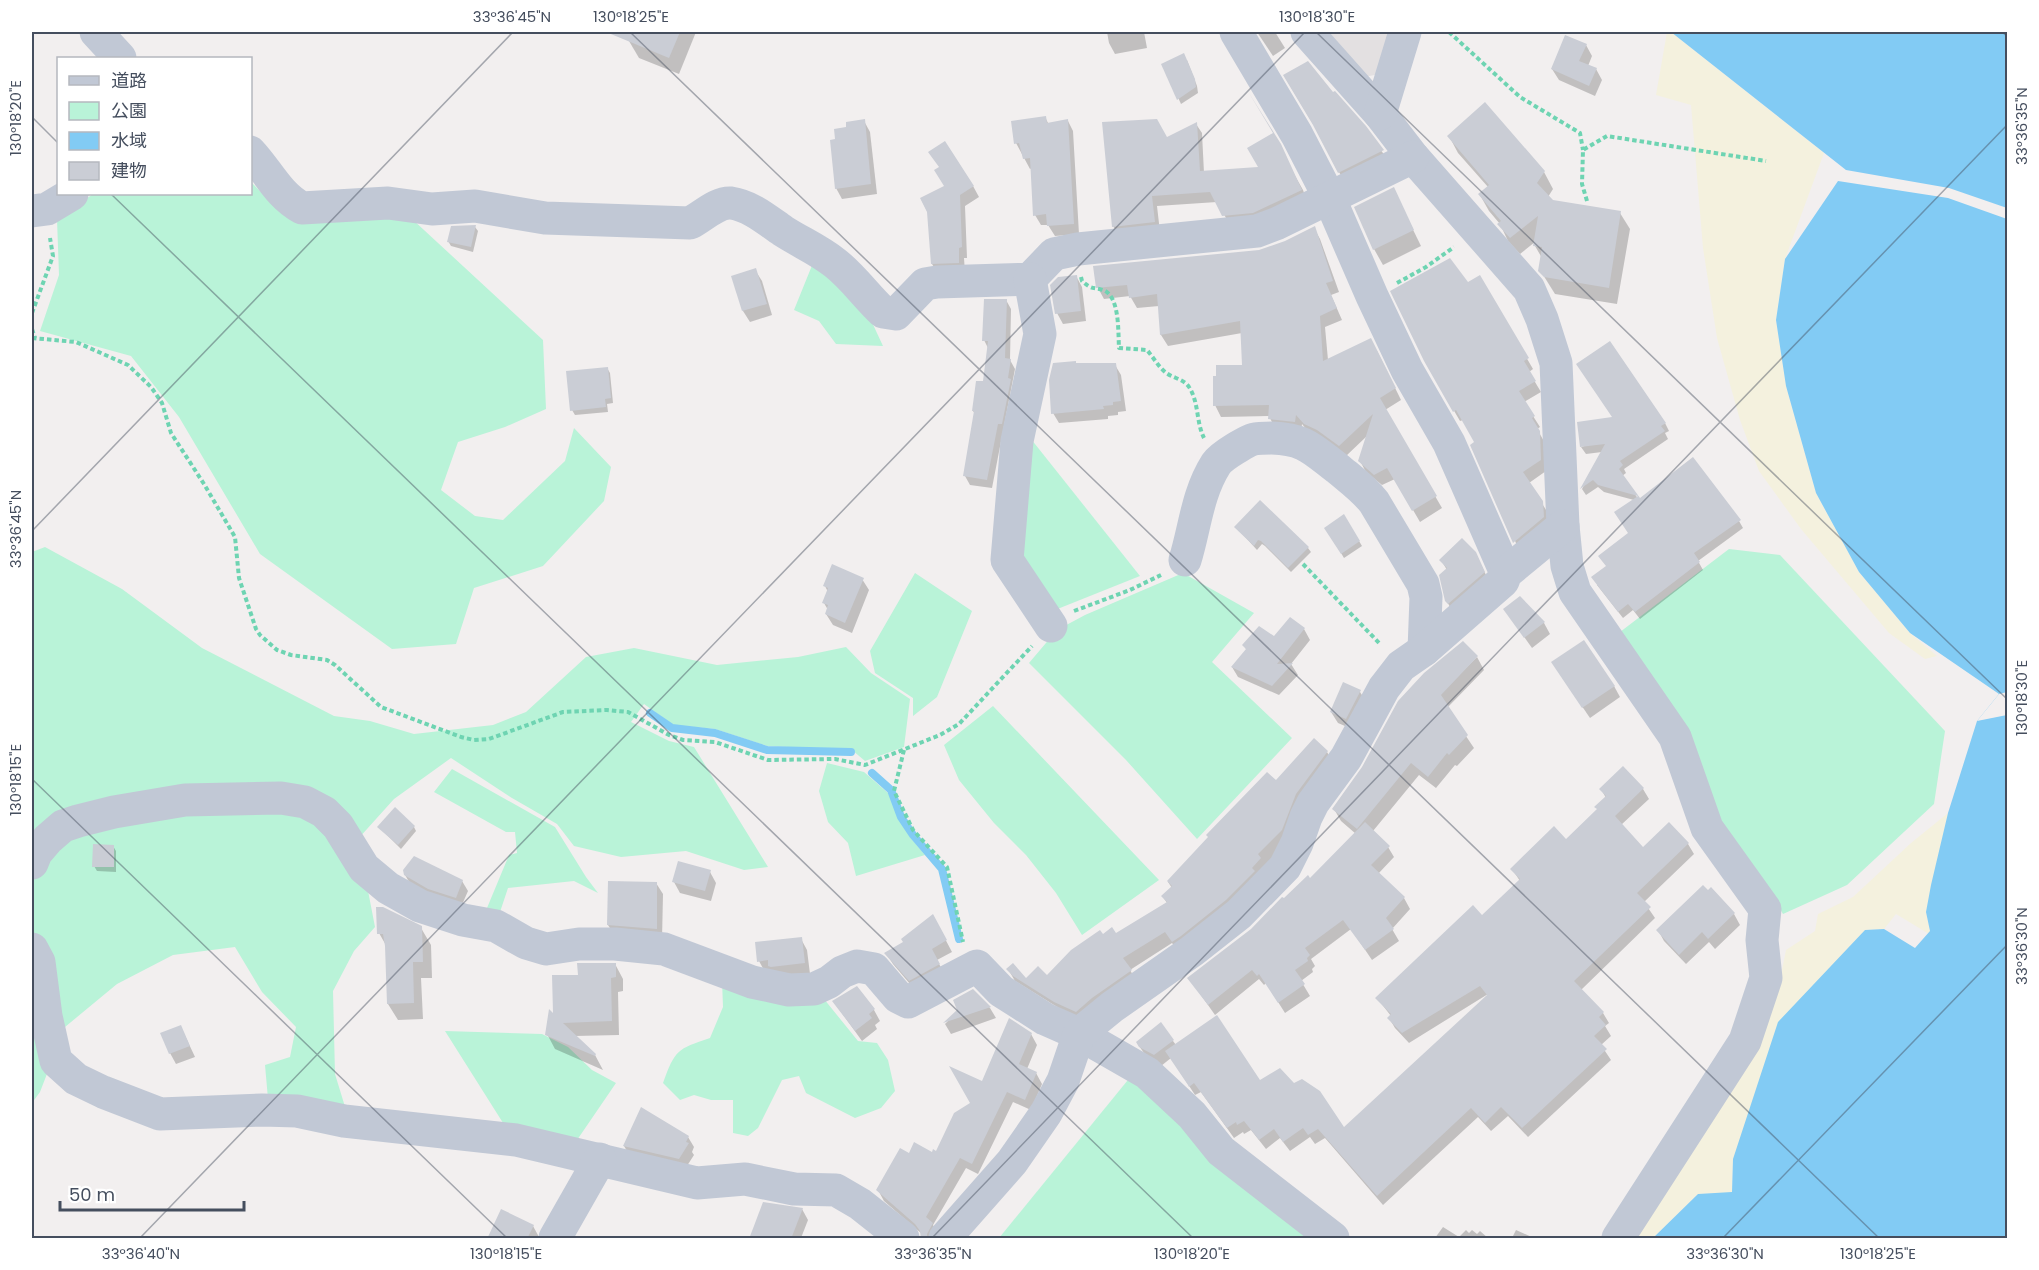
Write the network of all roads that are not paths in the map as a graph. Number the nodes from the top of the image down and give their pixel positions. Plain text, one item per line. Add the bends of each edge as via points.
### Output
1 (96, 32) edge
2 (1236, 32) edge
3 (1307, 32) edge
4 (1405, 32) edge
5 (119, 57) edge
6 (1380, 114) junction
7 (252, 155) edge
8 (1413, 157) junction
9 (70, 195) edge
10 (1329, 197) junction
11 (40, 223) edge
12 (1030, 279) junction
13 (1563, 526) junction
14 (1185, 560) road end
15 (1506, 573) junction
16 (1052, 626) road end
17 (1412, 658) junction
18 (32, 863) edge
19 (32, 949) edge
20 (1079, 1034) junction
21 (600, 1159) junction
22 (555, 1239) edge
23 (903, 1239) edge
24 (945, 1239) edge
25 (1334, 1239) edge
26 (1618, 1239) edge

1 - 5 street
2 - 10 street
3 - 6 street
4 - 6 street
6 - 8 street
7 - 12 street via 276,187 302,208 388,203 432,209 475,206 544,218 690,223 714,207 729,203 757,212 834,262 883,312 896,314 925,284
8 - 10 street
8 - 13 street via 1528,289 1542,319 1556,363
9 - 11 street via 47,209
10 - 12 street via 1257,231 1054,254
10 - 15 street via 1407,370 1449,443
12 - 16 street via 1040,334 1017,441 1007,560
13 - 15 street
13 - 26 street via 1567,566 1575,592 1675,737 1707,828 1765,909 1762,940 1766,978 1745,1041
14 - 17 street via 1196,511 1218,462 1253,438 1290,438 1306,445 1365,491 1423,584 1426,597
15 - 17 street via 1503,581
17 - 20 street via 1384,688 1346,758 1313,803 1285,867 1239,914
18 - 20 street via 48,838 63,826 114,812 186,800 280,798 305,802 324,812 338,826 364,868 388,888 420,906 496,926 546,949 579,944 656,948 752,982 789,990 814,989 858,966 874,969 898,997 908,1002 977,966 1001,991 1045,1019
19 - 21 street via 39,962 56,1061 76,1078 103,1092 160,1114 297,1111 344,1121 516,1140
20 - 24 street via 1063,1081 1046,1113 1012,1162
20 - 25 street via 1147,1072 1192,1115 1221,1151
21 - 22 street
21 - 23 street via 697,1184 745,1179 794,1189 836,1190

